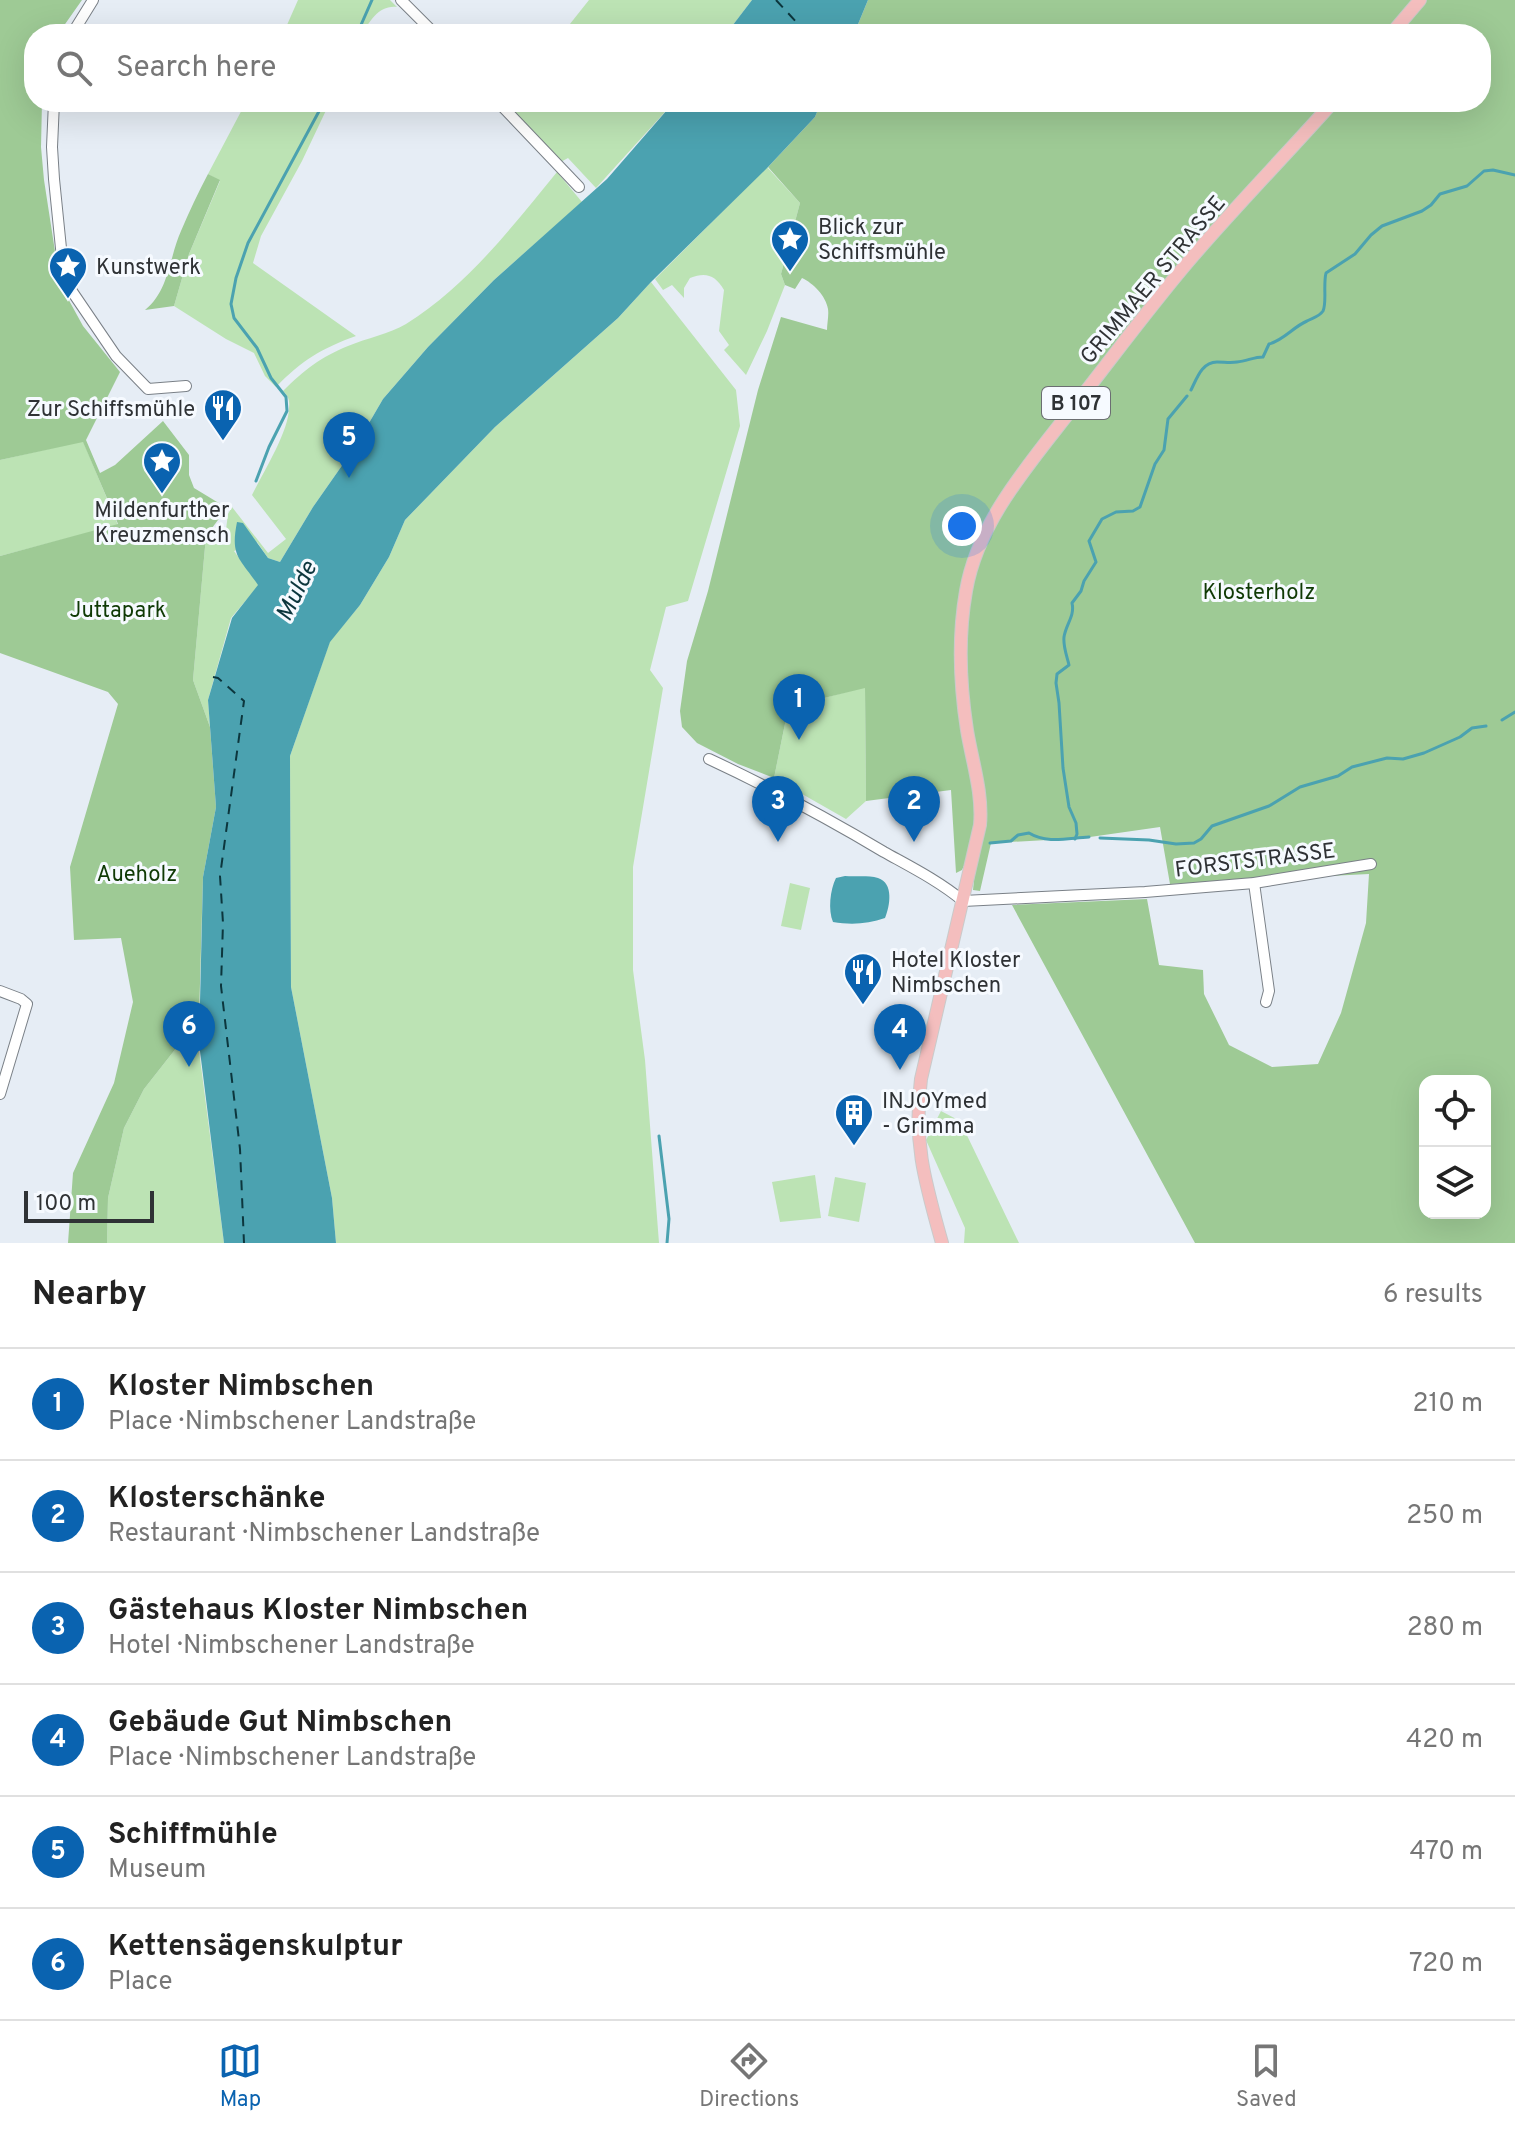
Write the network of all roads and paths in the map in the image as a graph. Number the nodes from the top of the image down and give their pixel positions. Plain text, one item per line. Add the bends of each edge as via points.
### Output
1 (93, 0) edge
2 (401, 0) edge
3 (1420, 0) edge
4 (78, 24) edge
5 (425, 24) edge
6 (1400, 24) edge
7 (54, 112) edge
8 (508, 112) edge
9 (1324, 112) edge
10 (579, 187) dead end
11 (186, 386) dead end
12 (709, 759) dead end
13 (1371, 864) dead end
14 (1254, 883) junction
15 (963, 901) junction
16 (0, 991) edge
17 (1266, 1002) dead end
18 (0, 1094) edge
19 (942, 1243) edge

1 - 4 street
2 - 5 street
3 - 6 main road
7 - 11 street via 54,179 67,284 116,356 148,389
8 - 10 street
9 - 15 main road, GRIMMAER STRASSE / B 107 via 1165,289 1038,453 987,529 969,576 962,624 963,700 981,818
12 - 15 street via 798,802
13 - 14 street, FORSTSTRASSE
14 - 15 street, FORSTSTRASSE
14 - 17 street via 1269,991
15 - 19 main road, B 107 via 918,1104 919,1152
16 - 18 street via 27,1004

